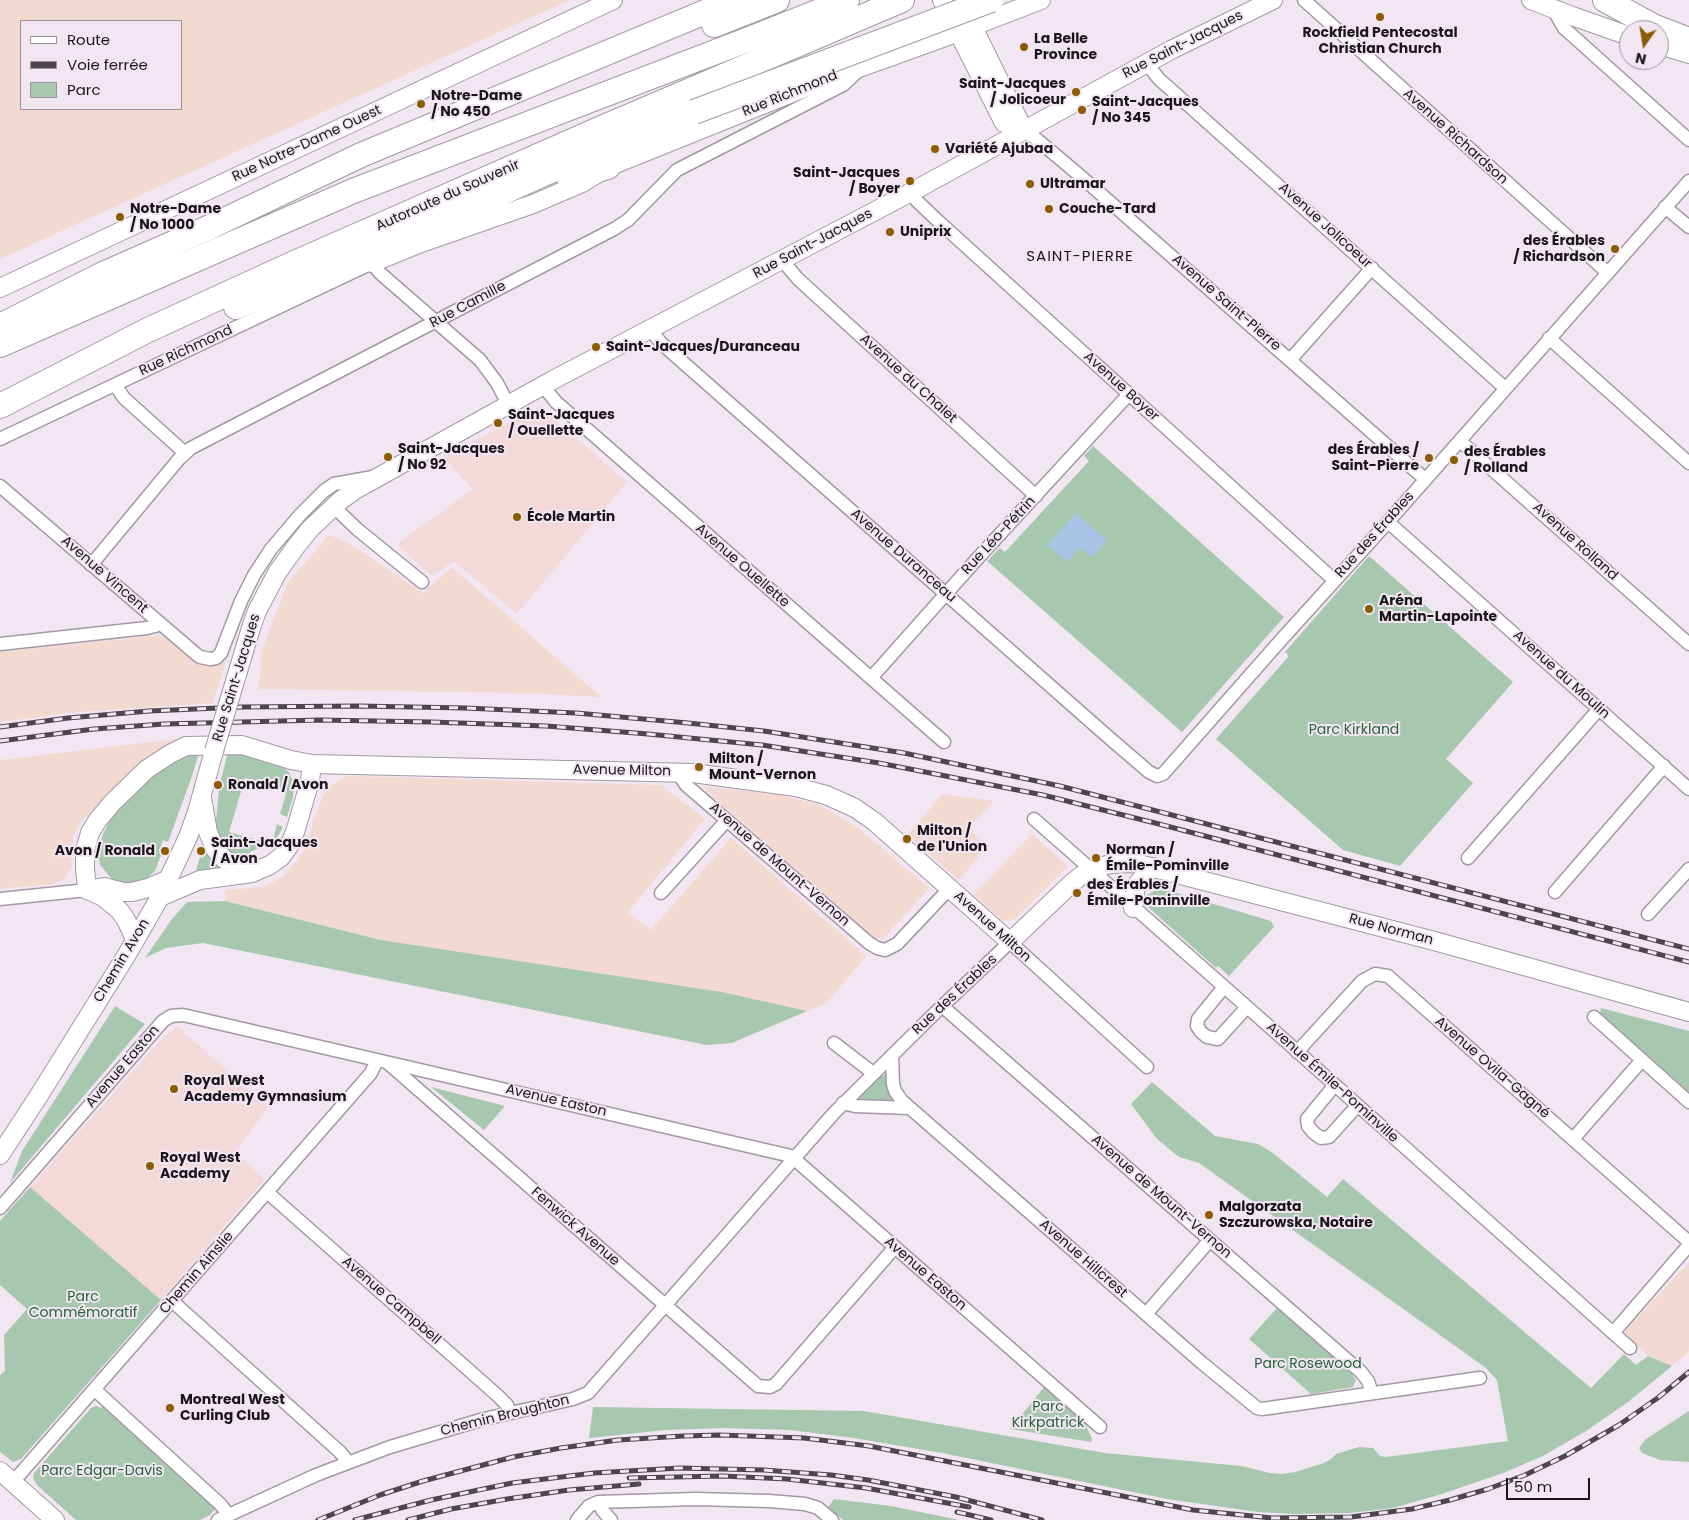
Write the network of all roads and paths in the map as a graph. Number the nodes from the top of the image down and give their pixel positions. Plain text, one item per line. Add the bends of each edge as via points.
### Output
1 (613, 0) edge
2 (734, 0) edge
3 (777, 0) edge
4 (847, 0) edge
5 (902, 0) edge
6 (942, 0) edge
7 (960, 0) edge
8 (992, 0) edge
9 (1041, 0) edge
10 (1273, 0) edge
11 (1304, 0) edge
12 (1531, 0) edge
13 (1605, 0) edge
14 (1553, 9) junction
15 (965, 29) junction
16 (1619, 32) edge
17 (1689, 40) edge
18 (1669, 48) edge
19 (1689, 54) edge
20 (1146, 63) junction
21 (863, 67) junction
22 (1024, 131) junction
23 (1689, 140) edge
24 (608, 166) junction
25 (1689, 181) edge
26 (911, 192) junction
27 (1665, 207) junction
28 (462, 211) junction
29 (210, 227) junction
30 (1689, 227) edge
31 (782, 260) junction
32 (372, 263) junction
33 (1372, 268) junction
34 (1608, 273) junction
35 (0, 288) edge
36 (436, 322) junction
37 (0, 326) edge
38 (651, 330) junction
39 (1549, 338) junction
40 (0, 345) edge
41 (1290, 360) junction
42 (115, 385) junction
43 (543, 386) junction
44 (1505, 388) junction
45 (1130, 394) junction
46 (509, 406) junction
47 (0, 407) edge
48 (0, 439) edge
49 (1460, 440) junction
50 (185, 453) junction
51 (1689, 463) edge
52 (381, 476) junction
53 (1425, 479) junction
54 (0, 486) edge
55 (1036, 496) junction
56 (334, 507) junction
57 (1388, 522) junction
58 (91, 565) junction
59 (1334, 580) junction
60 (422, 582) dead end
61 (946, 594) junction
62 (160, 623) junction
63 (0, 644) edge
64 (1689, 644) edge
65 (210, 659) joint
66 (871, 678) junction
67 (1599, 709) junction
68 (944, 742) dead end
69 (214, 751) joint
70 (312, 764) junction
71 (1664, 766) junction
72 (681, 772) junction
73 (1160, 776) joint
74 (1689, 789) edge
75 (202, 796) junction
76 (727, 820) junction
77 (1034, 820) dead end
78 (1468, 858) dead end
79 (265, 867) junction
80 (1153, 867) junction
81 (1689, 868) edge
82 (1091, 870) junction
83 (169, 879) junction
84 (949, 889) junction
85 (87, 890) junction
86 (1555, 892) dead end
87 (662, 893) dead end
88 (160, 898) junction
89 (0, 899) edge
90 (1134, 908) junction
91 (1648, 914) dead end
92 (136, 939) junction
93 (1010, 942) junction
94 (1224, 987) junction
95 (942, 1006) junction
96 (1248, 1007) junction
97 (1689, 1012) edge
98 (1594, 1017) dead end
99 (834, 1043) dead end
100 (1298, 1052) junction
101 (892, 1055) junction
102 (1642, 1060) junction
103 (382, 1061) junction
104 (1147, 1067) dead end
105 (873, 1073) junction
106 (1334, 1086) junction
107 (1689, 1102) edge
108 (844, 1103) junction
109 (1357, 1106) junction
110 (909, 1108) junction
111 (1573, 1139) junction
112 (0, 1155) edge
113 (793, 1158) junction
114 (268, 1192) junction
115 (0, 1208) edge
116 (1210, 1240) junction
117 (1689, 1244) edge
118 (895, 1247) junction
119 (172, 1301) junction
120 (666, 1306) junction
121 (1146, 1314) junction
122 (1613, 1333) junction
123 (1630, 1348) dead end
124 (1480, 1378) dead end
125 (95, 1390) junction
126 (1372, 1393) junction
127 (510, 1413) junction
128 (1100, 1427) dead end
129 (348, 1462) junction
130 (7, 1476) edge
131 (598, 1502) junction
132 (224, 1518) edge
133 (55, 1520) edge
134 (576, 1520) edge
135 (612, 1520) edge
136 (832, 1520) edge

1 - 35 main road, Rue Notre-Dame Ouest
2 - 29 highway via 361,155
3 - 29 highway via 446,136
4 - 40 highway via 354,191
5 - 47 highway, Autoroute du Souvenir via 290,265 148,330
6 - 15 main road, Avenue Saint-Pierre
7 - 15 main road, Avenue Saint-Pierre
8 - 28 highway, bridge via 694,112
9 - 15 main road, Rue Richmond
10 - 20 main road, Rue Saint-Jacques
11 - 34 street, Avenue Richardson
12 - 14 main road
13 - 17 highway
14 - 16 main road
14 - 23 street via 1564,28
15 - 21 main road, Rue Richmond
15 - 22 main road, Avenue Saint-Pierre
18 - 19 main road
20 - 22 main road, Rue Saint-Jacques
20 - 33 street, Avenue Jolicoeur via 1158,79
21 - 24 main road, Rue Richmond
21 - 36 street, Rue Camille via 843,85 677,170 628,220 614,229
22 - 26 main road, Rue Saint-Jacques
22 - 41 street, Avenue Saint-Pierre via 1058,156
24 - 28 highway via 529,193
24 - 32 main road, Rue Richmond via 582,183 534,204 421,242
25 - 27 street, Rue des Érables
26 - 31 main road, Rue Saint-Jacques
26 - 45 street, Avenue Boyer via 932,215
27 - 30 street
27 - 34 street, Rue des Érables
28 - 47 highway
29 - 37 highway via 102,275
31 - 38 main road, Rue Saint-Jacques
31 - 55 street, Avenue du Chalet via 798,280
32 - 36 street via 380,274
32 - 42 street, Rue Richmond
33 - 41 street
33 - 44 street, Avenue Jolicoeur
34 - 39 street, Rue des Érables
36 - 46 street via 485,366
36 - 50 street, Rue Camille
38 - 43 main road, Rue Saint-Jacques
38 - 61 street, Avenue Duranceau via 661,343
39 - 44 street, Rue des Érables
39 - 51 street
41 - 53 street, Avenue Saint-Pierre
42 - 48 street, Rue Richmond
42 - 50 street via 124,398
43 - 46 main road, Rue Saint-Jacques
43 - 66 street, Avenue Ouellette via 556,402
44 - 49 street, Rue des Érables
45 - 55 street, Rue Léo-Pétrin
45 - 59 street, Avenue Boyer
46 - 52 main road, Rue Saint-Jacques
49 - 53 street, Rue des Érables
49 - 64 street, Avenue Rolland
50 - 58 street, Rue Camille
52 - 56 main road, Rue Saint-Jacques via 355,490
52 - 65 street, Rue Saint-Jacques via 334,484 300,515 254,575 221,653
53 - 57 street, Rue des Érables
54 - 58 street, Avenue Vincent
55 - 61 street, Rue Léo-Pétrin
56 - 60 street
56 - 69 main road, Rue Saint-Jacques, bridge via 297,545 264,597 248,635
57 - 59 street, Rue des Érables
57 - 67 street, Avenue du Moulin
58 - 62 street, Avenue Vincent
59 - 73 street, Rue des Érables
61 - 66 street, Rue Léo-Pétrin
61 - 73 street, Avenue Duranceau via 1149,772
62 - 63 street via 148,628
62 - 65 street, Avenue Vincent via 200,657
66 - 68 street, Avenue Ouellette
67 - 71 street, Avenue du Moulin
67 - 78 street
69 - 75 main road, Chemin Avon
70 - 72 main road, Avenue Milton
70 - 79 main road via 309,788 289,846 281,858
70 - 85 main road, Avenue Milton via 242,745 192,745 176,750 139,776 112,803 90,832 85,850
71 - 74 street, Avenue du Moulin
71 - 86 street
72 - 76 street, Avenue de Mount-Vernon via 686,785
72 - 84 main road, Avenue Milton via 786,785 836,798 869,817
75 - 79 main road via 208,832 219,854 243,867
75 - 83 main road, Chemin Avon
76 - 84 street, Avenue de Mount-Vernon via 877,948 885,950 897,944
76 - 87 street
77 - 82 street, Avenue Émile-Pominville
79 - 88 main road via 245,875 200,880
80 - 82 main road, Rue Norman via 1116,863
80 - 90 main road via 1138,883
80 - 97 main road, Rue Norman
81 - 91 street
82 - 90 street, Avenue Émile-Pominville
82 - 93 main road, Rue des Érables via 1072,883
83 - 85 main road via 132,892 104,887
83 - 88 main road, Chemin Avon
84 - 93 main road, Avenue Milton
85 - 89 street
85 - 92 main road via 120,910
88 - 92 main road, Chemin Avon
90 - 94 street, Avenue Émile-Pominville
92 - 112 main road, Chemin Avon
93 - 95 street, Rue des Érables
93 - 104 street, Avenue Milton
94 - 96 street, Avenue Émile-Pominville
94 - 96 street via 1196,1022 1204,1035 1211,1039 1220,1037
95 - 101 street, Rue des Érables
95 - 116 street, Avenue de Mount-Vernon
96 - 100 street, Avenue Émile-Pominville
98 - 102 street
99 - 105 street
100 - 106 street, Avenue Émile-Pominville
100 - 111 street, Avenue Ovila-Gagné via 1362,981 1371,975 1384,975
101 - 105 street, Rue des Érables
101 - 110 street, Avenue Hillcrest via 895,1091
102 - 107 street
102 - 111 street
103 - 113 street, Avenue Easton
103 - 114 street, Chemin Ainslie
103 - 115 street, Avenue Easton via 183,1015 171,1016
103 - 120 street, Fenwick Avenue
105 - 108 street, Rue des Érables
106 - 109 street, Avenue Émile-Pominville
106 - 109 street via 1307,1119 1314,1133 1321,1138 1329,1137
108 - 110 street
108 - 113 street, Chemin Broughton
109 - 122 street, Avenue Émile-Pominville
110 - 121 street, Avenue Hillcrest
111 - 117 street, Avenue Ovila-Gagné
113 - 118 street, Avenue Easton
113 - 120 street, Chemin Broughton
114 - 119 street, Chemin Ainslie
114 - 127 street, Avenue Campbell via 497,1395
116 - 121 street
116 - 126 street, Avenue de Mount-Vernon via 1361,1372
117 - 122 street
118 - 120 street, Fenwick Avenue via 772,1387 755,1384
118 - 128 street, Avenue Easton
119 - 125 street, Chemin Ainslie
119 - 129 street
120 - 127 street, Chemin Broughton via 588,1393
121 - 126 street, Avenue Hillcrest via 1257,1408
122 - 123 street, Avenue Émile-Pominville
124 - 126 street
125 - 130 street, Chemin Ainslie
125 - 132 street via 220,1504
127 - 129 street, Chemin Broughton via 408,1441
129 - 132 street, Chemin Broughton
130 - 133 main road
131 - 134 street
131 - 135 street
131 - 136 street via 769,1501 809,1505

